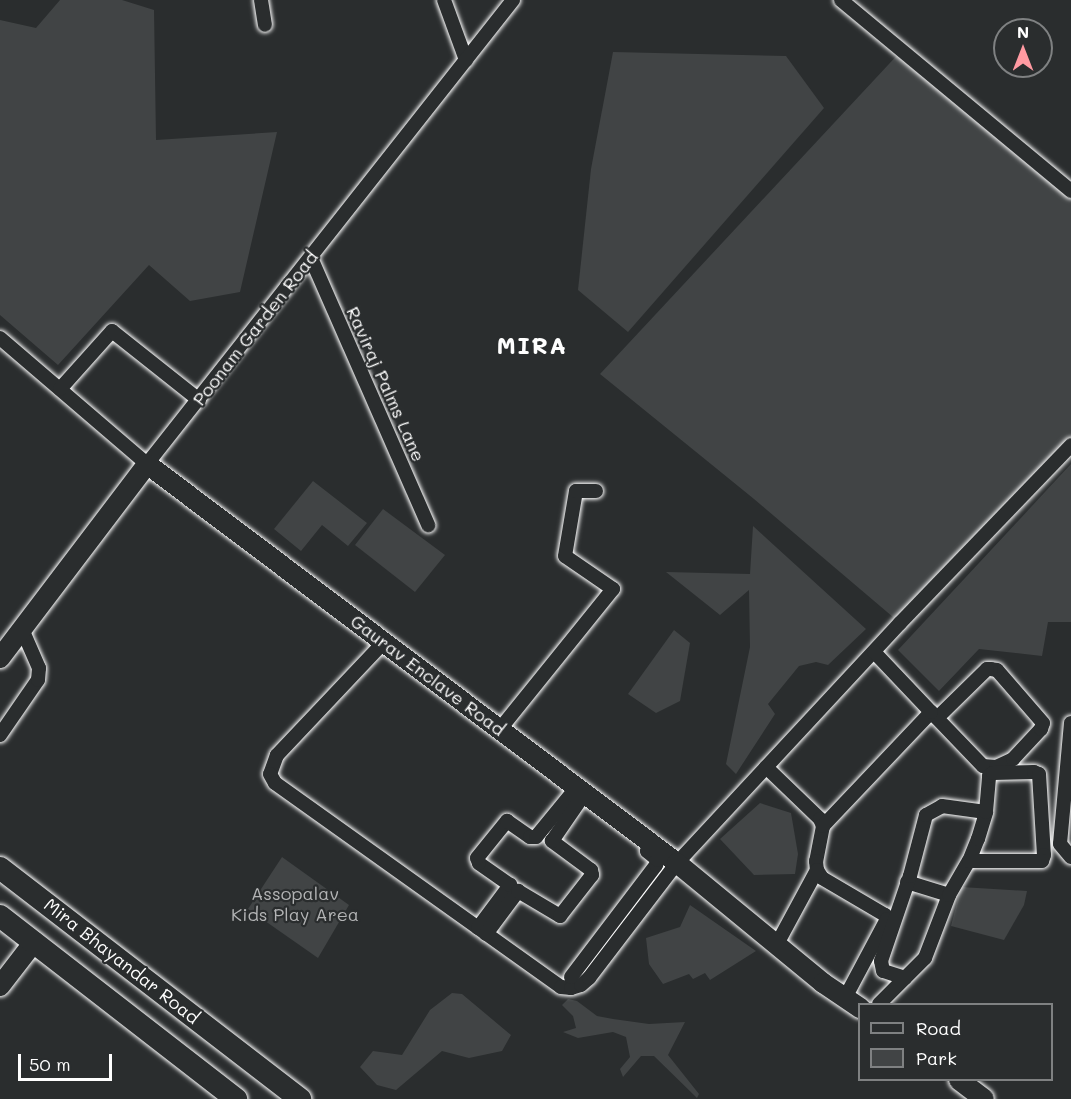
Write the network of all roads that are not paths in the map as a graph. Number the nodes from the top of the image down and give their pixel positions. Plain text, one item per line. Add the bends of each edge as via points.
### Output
1 (261, 0) edge
2 (444, 0) edge
3 (513, 0) edge
4 (842, 0) edge
5 (265, 25) dead end
6 (466, 60) junction
7 (1071, 191) edge
8 (311, 258) junction
9 (1, 341) edge
10 (60, 389) junction
11 (199, 400) junction
12 (1071, 445) edge
13 (147, 464) junction
14 (596, 491) dead end
15 (428, 525) dead end
16 (22, 629) junction
17 (384, 642) junction
18 (874, 652) junction
19 (0, 658) edge
20 (934, 715) junction
21 (1071, 723) edge
22 (500, 729) junction
23 (0, 735) edge
24 (766, 766) junction
25 (581, 790) junction
26 (986, 812) junction
27 (823, 826) junction
28 (652, 844) junction
29 (1071, 857) edge
30 (969, 861) junction
31 (677, 863) junction
32 (0, 868) edge
33 (817, 870) junction
34 (0, 876) edge
35 (907, 882) junction
36 (29, 889) junction
37 (949, 895) junction
38 (2, 917) edge
39 (482, 931) junction
40 (34, 942) junction
41 (777, 944) junction
42 (587, 955) junction
43 (600, 964) junction
44 (571, 977) dead end
45 (905, 978) junction
46 (0, 986) edge
47 (852, 1003) edge
48 (881, 1003) edge
49 (960, 1081) edge
50 (236, 1099) edge
51 (300, 1099) edge
52 (984, 1099) edge

1 - 5 street
2 - 6 street
3 - 6 street, Poonam Garden Road
4 - 7 street
6 - 8 street, Poonam Garden Road
8 - 11 street, Poonam Garden Road
8 - 15 street, Raviraj Palms Lane
9 - 10 street, Gaurav Enclave Road
10 - 11 street via 112,331
10 - 13 street, Gaurav Enclave Road
11 - 13 street, Poonam Garden Road
12 - 18 street
13 - 16 street, Poonam Garden Road
13 - 17 street, Gaurav Enclave Road
14 - 22 street via 576,491 565,556 613,589
16 - 19 street, Poonam Garden Road
16 - 23 street via 39,669 38,680
17 - 22 street, Gaurav Enclave Road
17 - 39 street via 277,755 270,774 275,783
18 - 20 street
18 - 24 street
20 - 20 street via 978,763 990,767 1013,759 1043,723 992,669 987,669
20 - 27 street
21 - 29 street via 1060,843
22 - 25 street, Gaurav Enclave Road
24 - 27 street via 811,808
24 - 31 street
25 - 28 street, Gaurav Enclave Road
25 - 39 street via 536,837 507,821 477,858 510,885
25 - 39 street via 552,841 591,870 592,875 560,916 518,891
26 - 30 street
26 - 30 street via 991,774 1039,774 1042,861
26 - 35 street via 942,807 930,811
27 - 33 street
28 - 31 street, Gaurav Enclave Road
28 - 42 street via 647,851 658,860 656,865
30 - 37 street
31 - 41 street, Gaurav Enclave Road
31 - 43 street
32 - 36 main road, Mira Bhayandar Road
33 - 41 street
33 - 47 street via 822,878 887,919
34 - 36 main road
35 - 37 street
35 - 45 street via 881,968
36 - 51 main road, Mira Bhayandar Road
37 - 45 street via 925,958
38 - 40 main road
39 - 43 street via 561,987 581,985
40 - 46 street
40 - 50 main road
41 - 47 street, Gaurav Enclave Road
42 - 43 street
42 - 44 street
45 - 48 street
49 - 52 street

